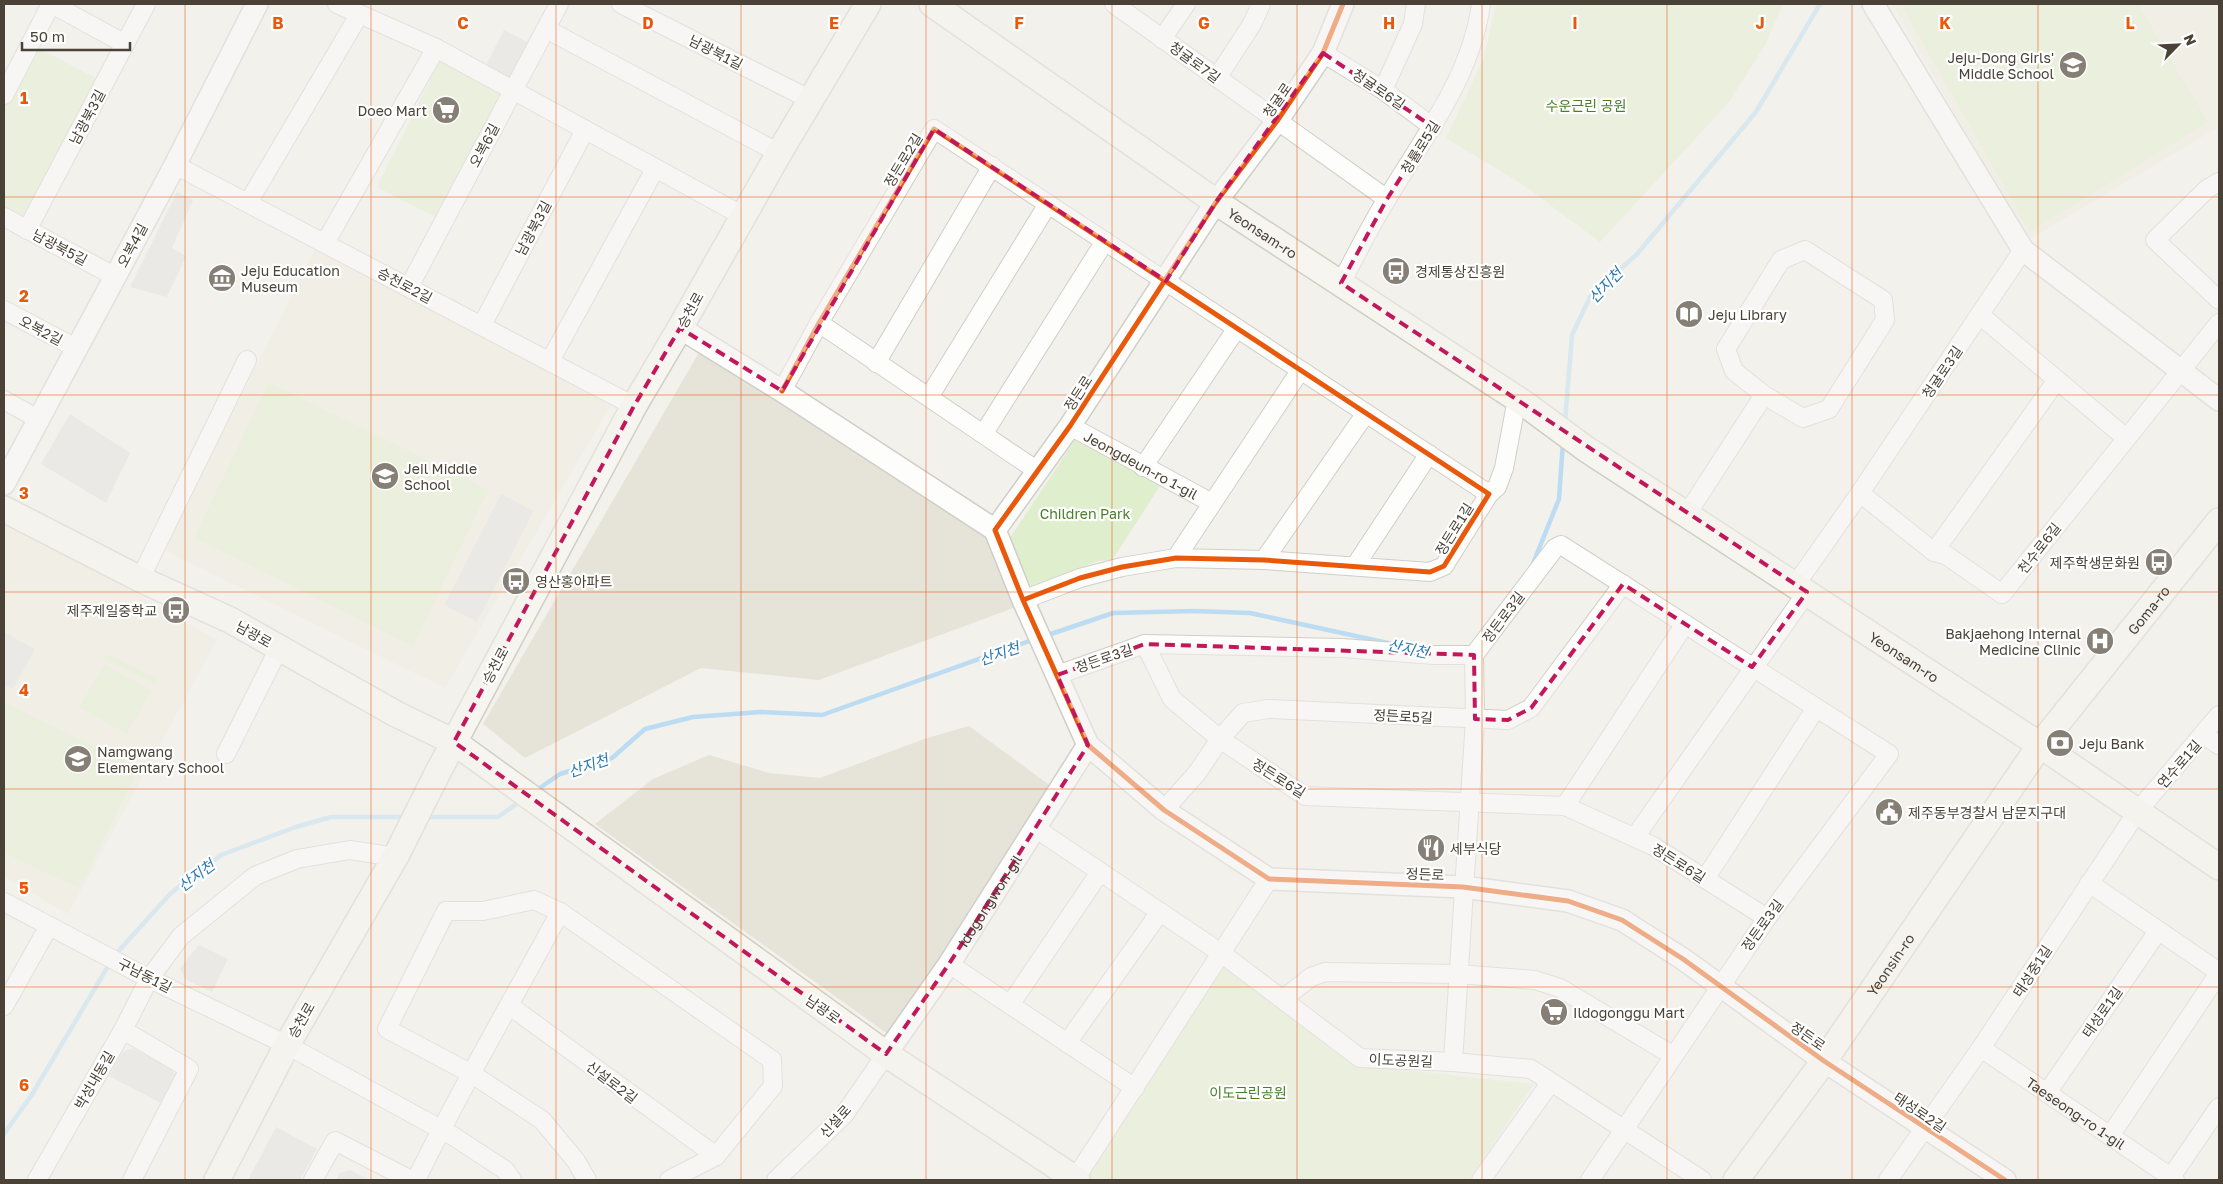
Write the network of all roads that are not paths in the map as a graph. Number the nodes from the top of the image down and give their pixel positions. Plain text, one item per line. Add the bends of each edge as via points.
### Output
1 (51, 4) edge
2 (146, 4) edge
3 (257, 4) edge
4 (337, 4) edge
5 (559, 4) edge
6 (621, 4) edge
7 (868, 4) edge
8 (932, 4) edge
9 (1114, 4) edge
10 (1186, 4) edge
11 (1261, 4) edge
12 (1343, 4) edge
13 (1416, 4) edge
14 (1482, 4) edge
15 (1873, 4) edge
16 (359, 15) junction
17 (546, 29) junction
18 (1162, 39) junction
19 (125, 44) junction
20 (436, 48) junction
21 (1323, 53) junction
22 (1217, 78) junction
23 (1382, 90) junction
24 (513, 91) junction
25 (4, 95) edge
26 (811, 100) junction
27 (1277, 121) junction
28 (1433, 127) junction
29 (585, 130) junction
30 (779, 153) junction
31 (175, 165) junction
32 (992, 166) junction
33 (654, 169) junction
34 (2219, 182) edge
35 (1387, 199) junction
36 (1216, 202) junction
37 (248, 203) junction
38 (1048, 204) junction
39 (742, 216) junction
40 (4, 217) edge
41 (27, 230) junction
42 (1105, 241) junction
43 (325, 243) junction
44 (2024, 250) junction
45 (116, 277) junction
46 (1166, 281) junction
47 (1341, 283) junction
48 (409, 287) junction
49 (2219, 300) edge
50 (4, 310) edge
51 (1980, 315) junction
52 (2219, 323) edge
53 (819, 324) junction
54 (482, 325) junction
55 (680, 328) junction
56 (1237, 328) junction
57 (78, 349) junction
58 (247, 360) dead end
59 (550, 360) junction
60 (876, 362) junction
61 (2180, 370) junction
62 (1300, 371) junction
63 (2057, 380) junction
64 (782, 391) junction
65 (1764, 395) junction
66 (930, 397) junction
67 (4, 400) edge
68 (2219, 400) edge
69 (1521, 402) junction
70 (634, 406) junction
71 (1366, 413) junction
72 (40, 420) junction
73 (1070, 426) junction
74 (984, 433) junction
75 (2126, 438) junction
76 (1429, 454) junction
77 (1143, 467) junction
78 (1039, 472) junction
79 (4, 484) edge
80 (1860, 493) junction
81 (1489, 494) junction
82 (1212, 503) junction
83 (4, 509) edge
84 (1686, 514) junction
85 (2219, 521) edge
86 (995, 530) junction
87 (1934, 552) junction
88 (1176, 558) junction
89 (1264, 560) junction
90 (1355, 566) junction
91 (140, 579) junction
92 (1623, 584) junction
93 (1801, 588) junction
94 (1023, 600) junction
95 (1685, 624) junction
96 (1145, 644) junction
97 (279, 648) junction
98 (1474, 655) junction
99 (1752, 667) junction
100 (1059, 680) junction
101 (1816, 708) junction
102 (2219, 715) edge
103 (1474, 719) junction
104 (2203, 735) junction
105 (1220, 739) junction
106 (454, 742) junction
107 (1088, 745) junction
108 (2040, 745) junction
109 (2219, 745) edge
110 (226, 754) dead end
111 (1469, 802) junction
112 (1565, 806) junction
113 (1164, 810) junction
114 (2137, 812) junction
115 (1035, 828) junction
116 (1635, 837) junction
117 (397, 855) junction
118 (2219, 867) edge
119 (1100, 872) junction
120 (1269, 879) junction
121 (1705, 879) junction
122 (2089, 883) junction
123 (1463, 887) junction
124 (4, 902) edge
125 (560, 912) junction
126 (1160, 912) junction
127 (1767, 918) junction
128 (57, 930) junction
129 (2158, 931) junction
130 (1221, 953) junction
131 (949, 964) junction
132 (2219, 973) edge
133 (1458, 974) junction
134 (149, 978) junction
135 (1719, 986) junction
136 (6, 997) edge
137 (1283, 999) junction
138 (1010, 1005) junction
139 (510, 1006) junction
140 (123, 1030) junction
141 (1067, 1043) junction
142 (287, 1045) junction
143 (1981, 1048) junction
144 (886, 1054) junction
145 (1672, 1055) junction
146 (1824, 1060) junction
147 (1453, 1062) junction
148 (472, 1074) junction
149 (1551, 1082) junction
150 (1135, 1088) junction
151 (2047, 1093) junction
152 (2219, 1107) edge
153 (1925, 1128) junction
154 (440, 1129) junction
155 (1622, 1130) junction
156 (2110, 1136) junction
157 (716, 1156) junction
158 (2172, 1179) edge
159 (37, 1180) edge
160 (132, 1180) edge
161 (217, 1180) edge
162 (313, 1180) edge
163 (411, 1180) edge
164 (416, 1180) edge
165 (512, 1180) edge
166 (587, 1180) edge
167 (669, 1180) edge
168 (776, 1180) edge
169 (1076, 1180) edge
170 (1482, 1180) edge
171 (1590, 1180) edge
172 (1702, 1180) edge
173 (1736, 1180) edge
174 (1888, 1180) edge
175 (2005, 1180) edge

1 - 19 street
1 - 25 street
2 - 19 street, 남광북3길
3 - 31 street, 오복4길
4 - 16 street
5 - 17 street, 오복6길
6 - 26 street, 남광북1길
7 - 26 main road, 승천로
8 - 36 main road, Yeonsam-ro
9 - 18 street, 청귤로7길
10 - 18 street
11 - 22 street
12 - 21 street, 청귤로
13 - 23 street via 1413,24
14 - 28 street, 청률로5길 via 1474,40 1458,81
15 - 44 street
16 - 20 street
16 - 37 street
17 - 24 street, 오복6길
17 - 30 street
18 - 22 street, 청귤로7길
19 - 41 street, 남광북3길
20 - 24 street
20 - 43 street
21 - 23 street, 청귤로6길
21 - 27 street, 청귤로
22 - 27 street, 청귤로7길
23 - 28 street, 청귤로6길
24 - 29 street
24 - 48 street, 오복6길
26 - 30 main road, 승천로
27 - 35 street, 청귤로
27 - 36 street, 청귤로
28 - 35 street, 청률로5길
29 - 33 street
29 - 54 street, 남광북3길
30 - 39 main road, 승천로
31 - 37 street, 승천로2길
31 - 45 street, 오복4길
32 - 38 street, 정든로2길
32 - 53 street, 정든로2길 via 934,129
32 - 60 street
33 - 39 street
33 - 59 street
34 - 49 street via 2207,189 2154,240
35 - 47 street, 청률로5길
36 - 46 street, 정든로
36 - 47 main road, Yeonsam-ro
37 - 43 street, 승천로2길
38 - 42 street, 정든로2길
38 - 66 street
39 - 55 main road, 승천로
40 - 41 street, 남광북5길
41 - 45 street, 남광북5길
42 - 46 street, 정든로2길
42 - 74 street
43 - 48 street, 승천로2길
44 - 51 street, 청귤로3길
44 - 61 street
45 - 57 street, 오복4길
46 - 56 street, 정든로1길
46 - 73 street, 정든로
47 - 69 main road, Yeonsam-ro
48 - 54 street, 승천로2길
50 - 57 street, 오복2길
51 - 63 street
51 - 80 street, 청귤로3길
52 - 61 street, 천수로6길
53 - 60 street
53 - 64 street, 정든로2길
54 - 59 street, 승천로2길
55 - 64 street
55 - 70 main road, 승천로
56 - 62 street, 정든로1길
56 - 77 street
57 - 72 street, 오복4길
58 - 91 street
59 - 70 street, 승천로2길
60 - 66 street
61 - 68 street
61 - 75 street, 천수로6길
62 - 71 street, 정든로1길
62 - 82 street
63 - 75 street
63 - 87 street
64 - 86 street
65 - 65 street via 1734,371 1726,349 1781,260 1805,250 1883,300 1885,320 1829,409 1803,418
65 - 84 street
66 - 74 street
67 - 72 street
69 - 81 street via 1504,468 1497,487
69 - 84 main road, Yeonsam-ro
70 - 106 main road, 승천로
71 - 76 street, 정든로1길
71 - 89 street
72 - 79 street, 오복4길
73 - 77 street, Jeongdeun-ro 1-gil
73 - 78 street, 정든로
74 - 78 street
75 - 87 street, 천수로6길 via 2002,594 1946,554
76 - 81 street, 정든로1길
76 - 90 street
77 - 82 street, Jeongdeun-ro 1-gil
78 - 86 street, 정든로
80 - 87 street, 천수로6길
80 - 93 street
81 - 90 street, 정든로1길 via 1444,566 1430,572
82 - 88 street
83 - 91 main road, 남광로
84 - 93 main road, Yeonsam-ro
85 - 108 main road, Goma-ro
86 - 94 street
88 - 89 street, 정든로1길
88 - 94 street, 정든로1길 via 1080,578
89 - 90 street, 정든로1길
91 - 97 main road, 남광로 via 230,620
92 - 95 street, 정든로3길
92 - 98 street, 정든로3길 via 1561,545 1555,548
92 - 103 street, 정든로5길 via 1532,708 1508,720
93 - 99 street
93 - 108 main road, Yeonsam-ro
94 - 100 street
95 - 99 street, 정든로3길
95 - 112 street
96 - 98 street, 정든로3길 via 1342,648
96 - 100 street, 정든로3길
96 - 105 street, 정든로6길 via 1172,699
97 - 106 main road, 남광로 via 396,714
97 - 110 street
98 - 103 street
99 - 101 street, 정든로3길
99 - 116 street
100 - 107 street
101 - 121 street
101 - 127 street, 정든로3길 via 1889,754
102 - 104 street, 연수로1길
103 - 105 street, 정든로5길 via 1268,709 1243,713
103 - 111 street
104 - 109 street
104 - 114 street, 연수로1길
105 - 111 street, 정든로6길 via 1304,796
105 - 113 street, 정든로5길 via 1197,773
106 - 117 main road, 승천로
106 - 144 main road, 남광로
107 - 113 street
107 - 115 street, Idogongwon-gil
108 - 114 main road, Yeonsam-ro
108 - 146 main road, Yeonsin-ro
111 - 112 street, 정든로6길
111 - 123 street
112 - 116 street, 정든로6길
113 - 120 street
114 - 118 main road, Yeonsam-ro
114 - 122 street, 태성중1길
115 - 119 street, 이도공원길
115 - 131 street, Idogongwon-gil
116 - 121 street, 정든로6길
117 - 134 street, 박성내동길 via 350,850 298,859 255,876 181,936
117 - 142 main road, 승천로
119 - 126 street, 이도공원길
119 - 138 street
120 - 123 street, 정든로
120 - 130 street
121 - 127 street, 정든로6길
122 - 129 street
122 - 143 street, 태성중1길
123 - 133 street
123 - 135 street, 정든로 via 1568,901 1622,920
124 - 128 street, 구남동1길
125 - 139 street
125 - 148 street via 534,900 483,911 446,911 387,1029
125 - 157 street via 772,1060 773,1086
126 - 130 street, 이도공원길
126 - 141 street
127 - 135 street, 정든로3길
128 - 134 street, 구남동1길
128 - 136 street
129 - 132 street
129 - 151 street, 태성로1길
130 - 137 street, 이도공원길
130 - 150 street
131 - 138 street
131 - 144 street, Idogongwon-gil
132 - 156 street
133 - 137 street via 1325,972 1311,977
133 - 145 street via 1535,980 1560,988
133 - 147 street
134 - 140 street, 박성내동길
134 - 142 street, 구남동1길
135 - 145 street
135 - 146 street, 정든로
137 - 147 street, 이도공원길 via 1360,1058
138 - 141 street
139 - 148 street
139 - 157 street, 신설로2길
140 - 159 street, 박성내동길
140 - 160 street via 189,1069
141 - 150 street
142 - 154 street, 구남동1길
142 - 161 main road, 승천로
143 - 151 street, Taeseong-ro 1-gil
143 - 153 street, 태성중1길
144 - 168 street, 신설로 via 844,1115
144 - 169 main road, 남광로
145 - 155 street
146 - 153 street, 태성로2길
146 - 173 main road, Yeonsin-ro
147 - 149 street, 이도공원길 via 1531,1069
148 - 154 street
148 - 166 street via 542,1120
149 - 155 street, 이도공원길
149 - 170 street
150 - 169 street
151 - 156 street, Taeseong-ro 1-gil
152 - 158 street
153 - 174 street, 태성중1길
153 - 175 street, 태성로2길
154 - 164 street
154 - 165 street, 구남동1길 via 505,1170
155 - 171 street
155 - 172 street, 이도공원길
156 - 158 street, Taeseong-ro 1-gil
157 - 167 street
162 - 163 street via 334,1141

